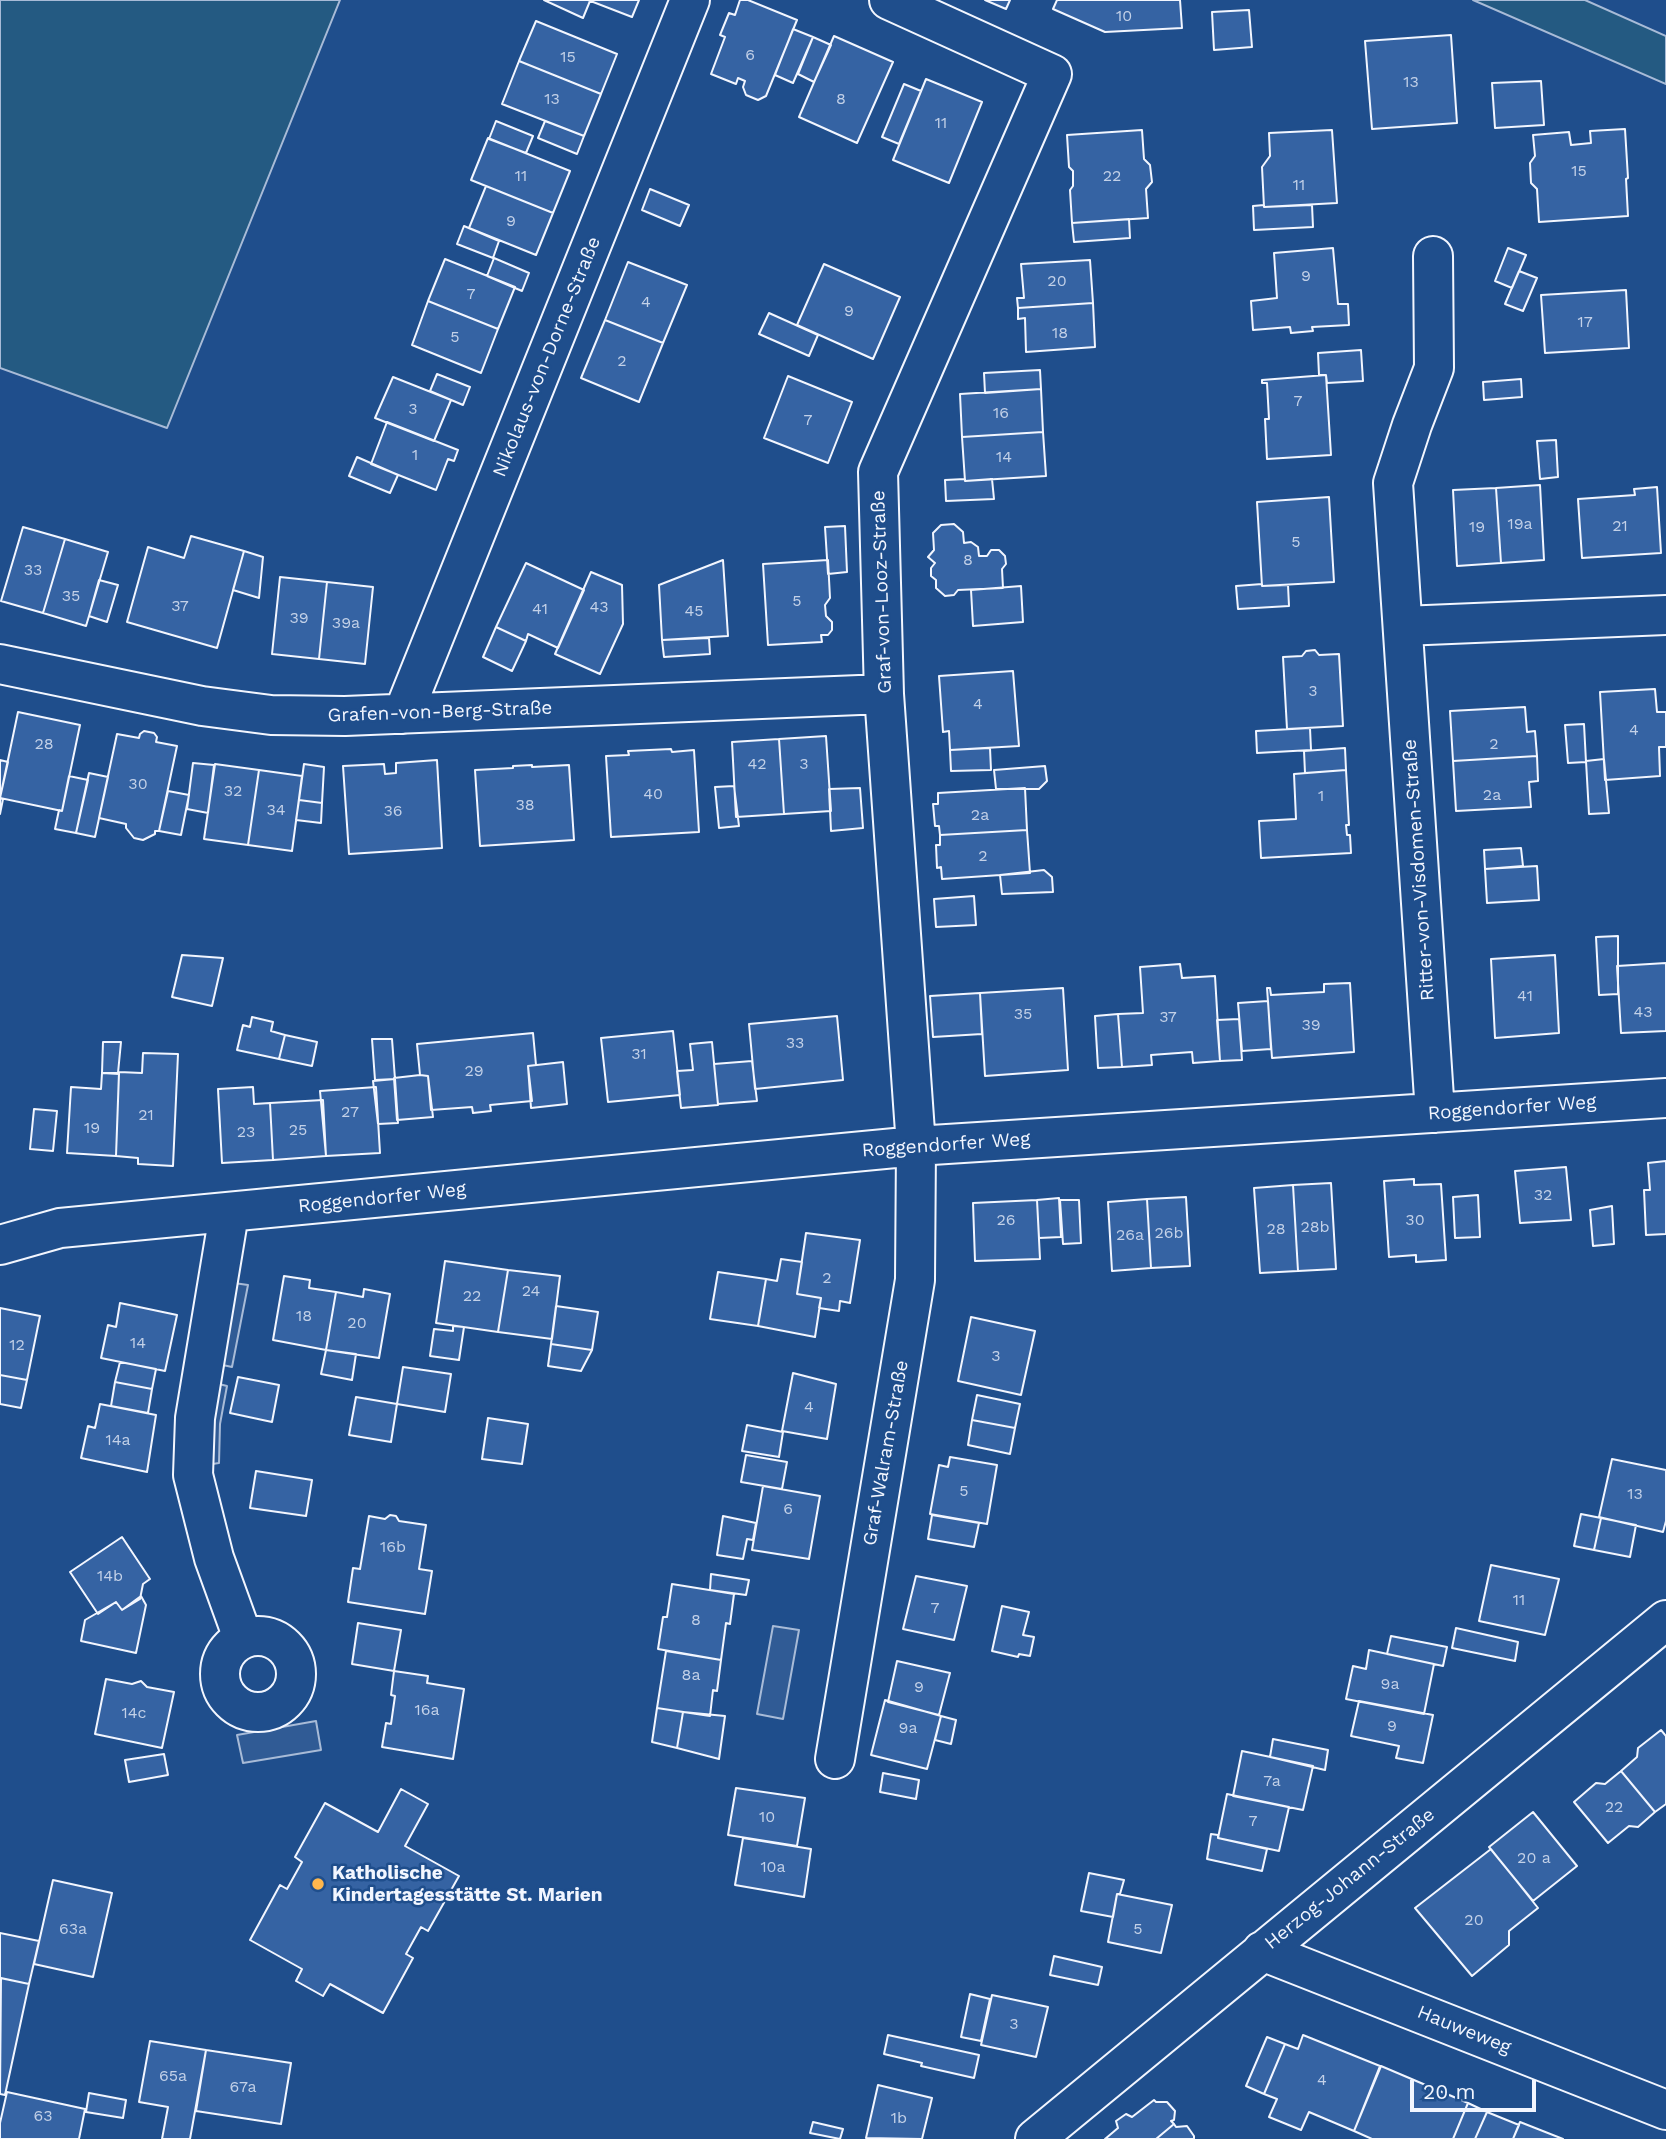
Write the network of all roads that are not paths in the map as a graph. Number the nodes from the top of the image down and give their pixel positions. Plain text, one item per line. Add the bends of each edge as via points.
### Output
1 (691, 0) edge
2 (889, 0) edge
3 (1433, 256) dead end
4 (1666, 615) edge
5 (1403, 626) junction
6 (0, 664) edge
7 (884, 694) junction
8 (403, 714) junction
9 (1666, 1098) edge
10 (1435, 1113) junction
11 (916, 1146) junction
12 (229, 1214) junction
13 (0, 1245) edge
14 (1666, 1620) edge
15 (243, 1638) dead end
16 (835, 1759) dead end
17 (1262, 1951) junction
18 (1666, 2110) edge
19 (1035, 2139) edge

1 - 8 street, Nikolaus-von-Dorne-Straße
2 - 7 street, Graf-von-Looz-Straße via 1052,74 878,472
3 - 5 street, Ritter-von-Visdomen-Straße via 1434,368 1394,483
4 - 5 street
5 - 10 street, Ritter-von-Visdomen-Straße
6 - 8 street, Grafen-von-Berg-Straße via 202,706 271,715
7 - 8 street, Grafen-von-Berg-Straße
7 - 11 street, Graf-von-Looz-Straße
9 - 10 street, Roggendorfer Weg
10 - 11 street, Roggendorfer Weg
11 - 12 street, Roggendorfer Weg
11 - 16 street, Graf-Walram-Straße via 915,1280
12 - 13 street, Roggendorfer Weg via 60,1228
12 - 15 street via 194,1418 193,1475 214,1558
14 - 17 street, Herzog-Johann-Straße
17 - 18 street, Hauweweg
17 - 19 street, Herzog-Johann-Straße

